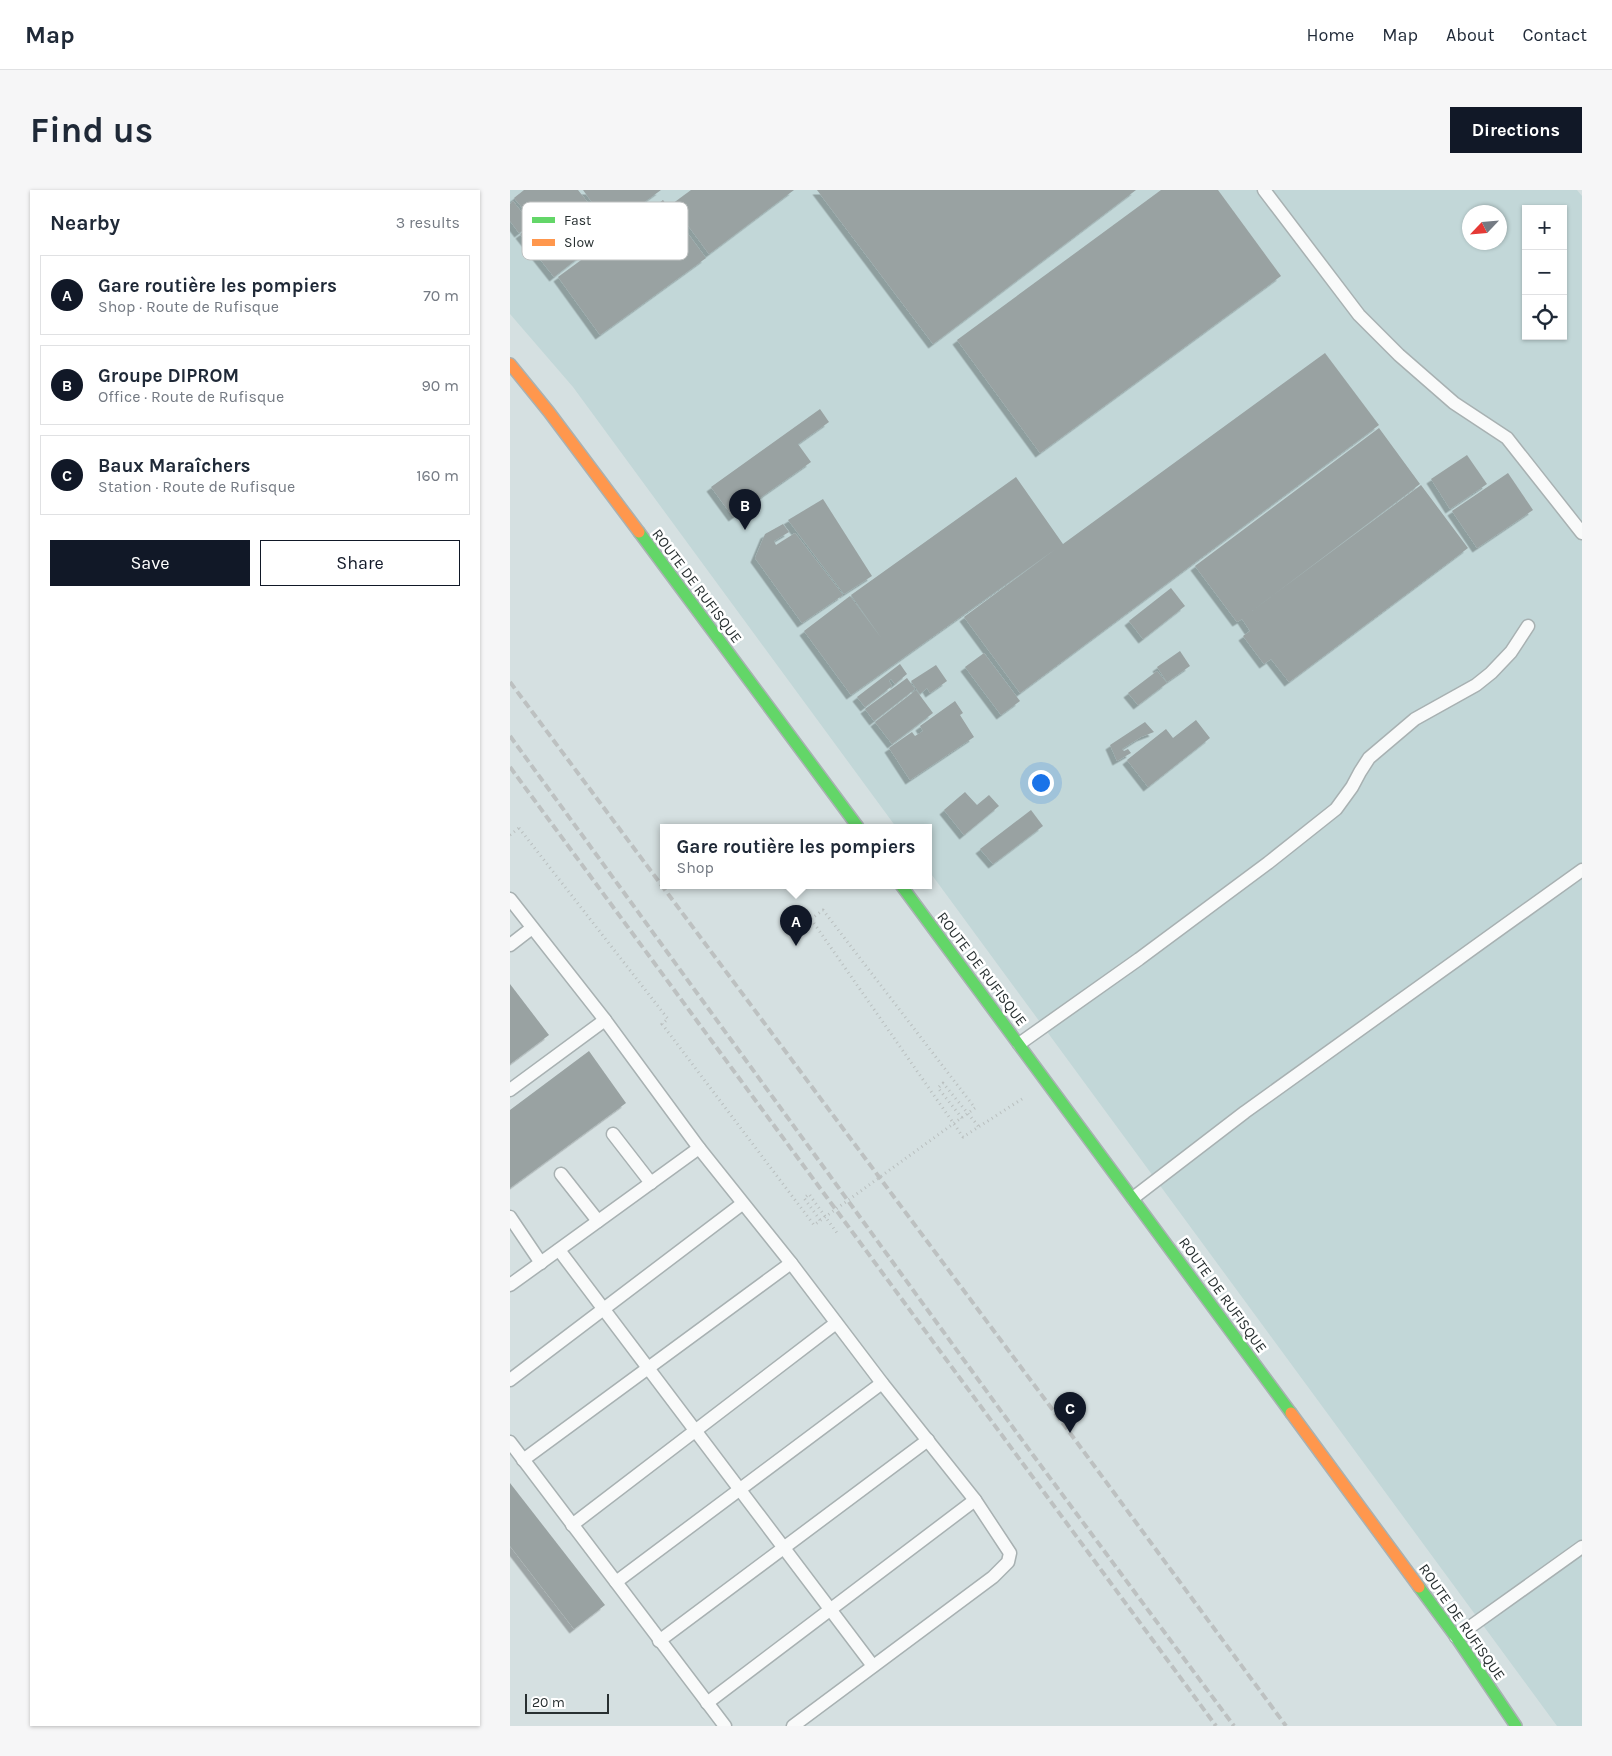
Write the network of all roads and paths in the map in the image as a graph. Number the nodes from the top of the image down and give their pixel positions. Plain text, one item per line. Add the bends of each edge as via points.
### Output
1 (1264, 190) edge
2 (510, 364) edge
3 (1582, 533) edge
4 (1528, 626) dead end
5 (856, 824) edge
6 (510, 835) edge
7 (1582, 870) edge
8 (904, 889) edge
9 (510, 899) edge
10 (532, 928) junction
11 (510, 945) edge
12 (605, 1020) junction
13 (1019, 1044) junction
14 (1048, 1083) junction
15 (510, 1090) edge
16 (962, 1118) junction
17 (979, 1127) junction
18 (613, 1134) dead end
19 (699, 1148) junction
20 (562, 1174) dead end
21 (651, 1183) junction
22 (1133, 1198) junction
23 (742, 1204) junction
24 (510, 1217) edge
25 (820, 1220) junction
26 (598, 1221) junction
27 (837, 1233) dead end
28 (559, 1250) junction
29 (541, 1263) junction
30 (791, 1263) junction
31 (510, 1285) edge
32 (604, 1310) junction
33 (836, 1323) junction
34 (647, 1369) junction
35 (510, 1380) edge
36 (882, 1383) junction
37 (696, 1430) junction
38 (928, 1440) junction
39 (510, 1442) edge
40 (523, 1460) junction
41 (739, 1489) junction
42 (975, 1500) junction
43 (572, 1525) junction
44 (1582, 1547) edge
45 (784, 1548) junction
46 (616, 1582) junction
47 (830, 1610) junction
48 (1456, 1637) junction
49 (659, 1641) junction
50 (873, 1666) junction
51 (707, 1703) junction
52 (725, 1726) edge
53 (793, 1726) edge
54 (1516, 1726) edge

1 - 3 lane via 1359,315 1398,355 1454,402 1507,438
2 - 5 main road, ROUTE DE RUFISQUE via 550,412
4 - 13 lane via 1492,673 1415,720 1370,758 1329,815 1139,959
6 - 25 path, bridge via 520,828 668,1019 662,1024 814,1225
7 - 22 lane via 1244,1112
8 - 13 main road, ROUTE DE RUFISQUE
9 - 10 lane
10 - 11 lane
10 - 12 lane
12 - 15 lane
12 - 19 lane
13 - 14 main road, ROUTE DE RUFISQUE
14 - 17 path
14 - 22 main road, ROUTE DE RUFISQUE
16 - 17 path via 938,1088 944,1083
16 - 17 path, bridge via 975,1108 823,910 811,919 963,1137
16 - 25 path, bridge
18 - 21 lane
19 - 21 lane
19 - 23 lane
20 - 26 lane
21 - 26 lane
22 - 48 main road, ROUTE DE RUFISQUE
23 - 30 lane
23 - 32 lane
24 - 29 lane
25 - 27 path via 804,1198 809,1194
26 - 28 lane
28 - 29 lane
28 - 32 lane
29 - 31 lane
30 - 33 lane
30 - 34 lane
32 - 34 lane
32 - 35 lane
33 - 36 lane
33 - 37 lane
34 - 37 lane
34 - 40 lane
36 - 38 lane
36 - 41 lane
37 - 41 lane
37 - 43 lane
38 - 42 lane
38 - 45 lane
39 - 40 lane
40 - 43 lane
41 - 45 lane
41 - 46 lane
42 - 47 lane
42 - 50 lane via 1008,1548 1008,1562 993,1577
43 - 46 lane
44 - 48 lane
45 - 47 lane
45 - 49 lane
46 - 49 lane
47 - 50 lane
47 - 51 lane
48 - 54 main road, ROUTE DE RUFISQUE
49 - 51 lane
50 - 53 lane
51 - 52 lane

